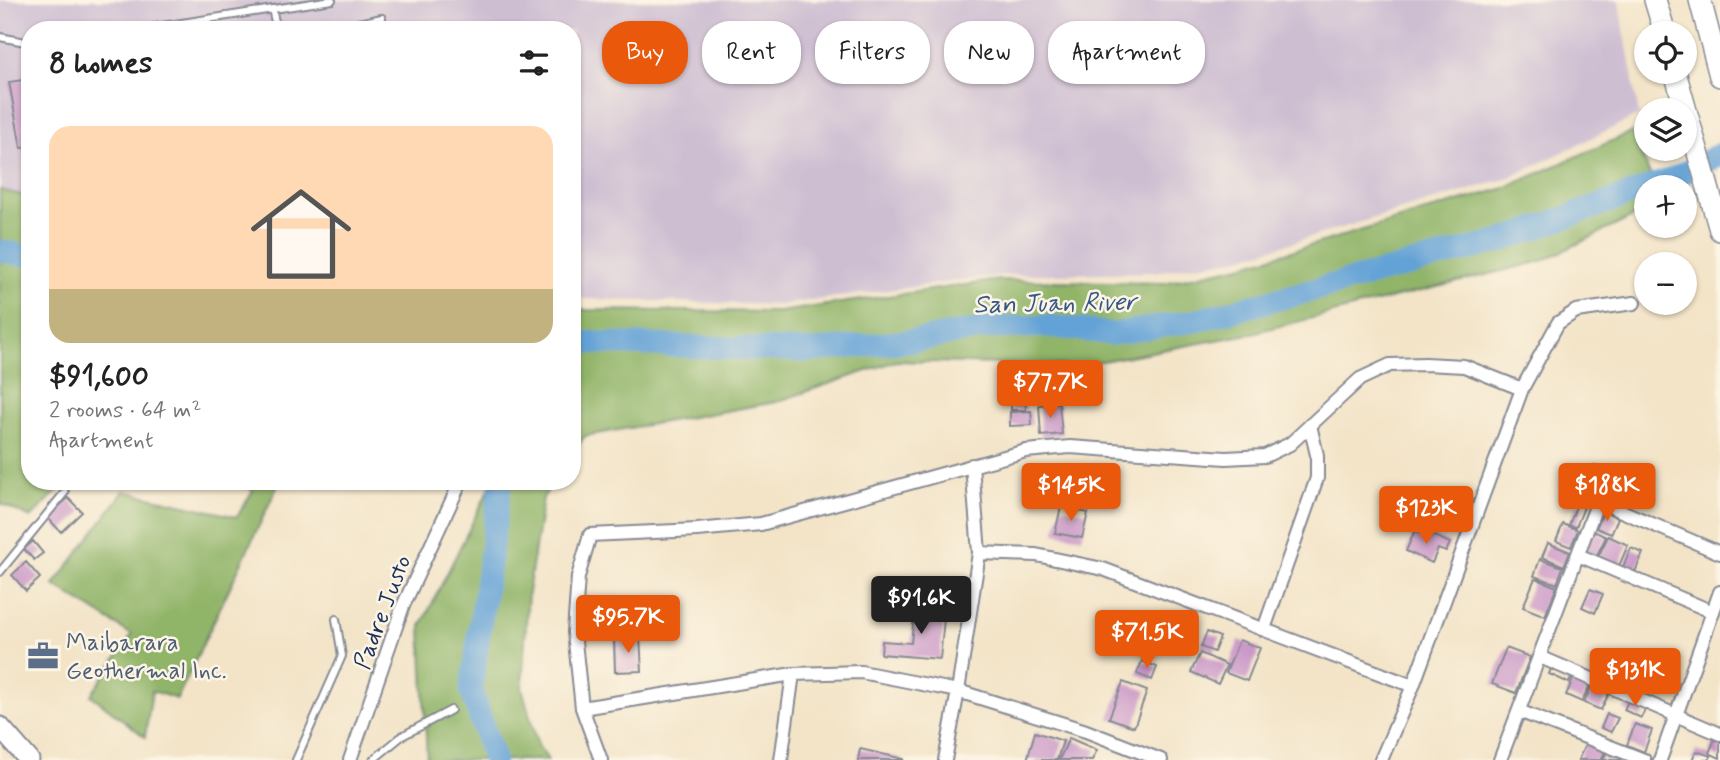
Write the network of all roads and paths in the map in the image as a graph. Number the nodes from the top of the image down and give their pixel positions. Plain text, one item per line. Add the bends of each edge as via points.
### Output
1 (332, 0) edge
2 (1656, 0) edge
3 (1700, 0) edge
4 (272, 9) junction
5 (382, 18) dead end
6 (194, 21) edge
7 (275, 21) edge
8 (368, 21) edge
9 (1662, 21) edge
10 (0, 37) edge
11 (21, 41) edge
12 (1718, 70) edge
13 (1678, 84) edge
14 (1720, 230) edge
15 (1634, 303) dead end
16 (1522, 389) junction
17 (1310, 425) junction
18 (972, 465) junction
19 (457, 490) edge
20 (65, 492) dead end
21 (979, 553) junction
22 (1720, 553) edge
23 (1578, 555) junction
24 (0, 572) edge
25 (1720, 592) edge
26 (1713, 612) junction
27 (336, 619) dead end
28 (1264, 629) junction
29 (1540, 657) junction
30 (793, 674) junction
31 (1413, 686) junction
32 (958, 691) junction
33 (582, 708) junction
34 (451, 710) dead end
35 (1520, 711) junction
36 (1677, 716) junction
37 (0, 727) edge
38 (1720, 734) edge
39 (29, 760) edge
40 (296, 760) edge
41 (350, 760) edge
42 (373, 760) edge
43 (601, 760) edge
44 (781, 760) edge
45 (945, 760) edge
46 (1161, 760) edge
47 (1381, 760) edge
48 (1500, 760) edge
49 (1644, 760) edge
50 (1660, 760) edge

1 - 4 lane
2 - 9 highway
3 - 12 highway
4 - 6 lane
4 - 7 lane
5 - 8 lane
10 - 11 lane
13 - 14 highway
15 - 16 street via 1576,312 1558,323
16 - 17 street via 1464,366 1390,365 1360,379
16 - 31 street
17 - 18 street via 1290,444 1265,456 1226,458 1070,447 1026,451
17 - 28 street via 1317,478
18 - 21 street
18 - 33 street via 761,523 590,535 578,577 574,632
19 - 41 street, Padre Justo via 403,606
20 - 24 lane
21 - 28 street via 1036,555 1103,569
21 - 32 street
22 - 23 street via 1598,501
23 - 26 street
23 - 29 street
25 - 26 street
26 - 36 street
27 - 40 lane via 342,656
28 - 31 street
29 - 35 street
29 - 36 street
30 - 32 street via 861,672
30 - 33 street
30 - 44 street
31 - 47 street
32 - 45 street
32 - 46 street
33 - 43 street
34 - 42 lane via 402,736
35 - 48 street
35 - 49 street
36 - 38 street
36 - 50 street
37 - 39 highway

